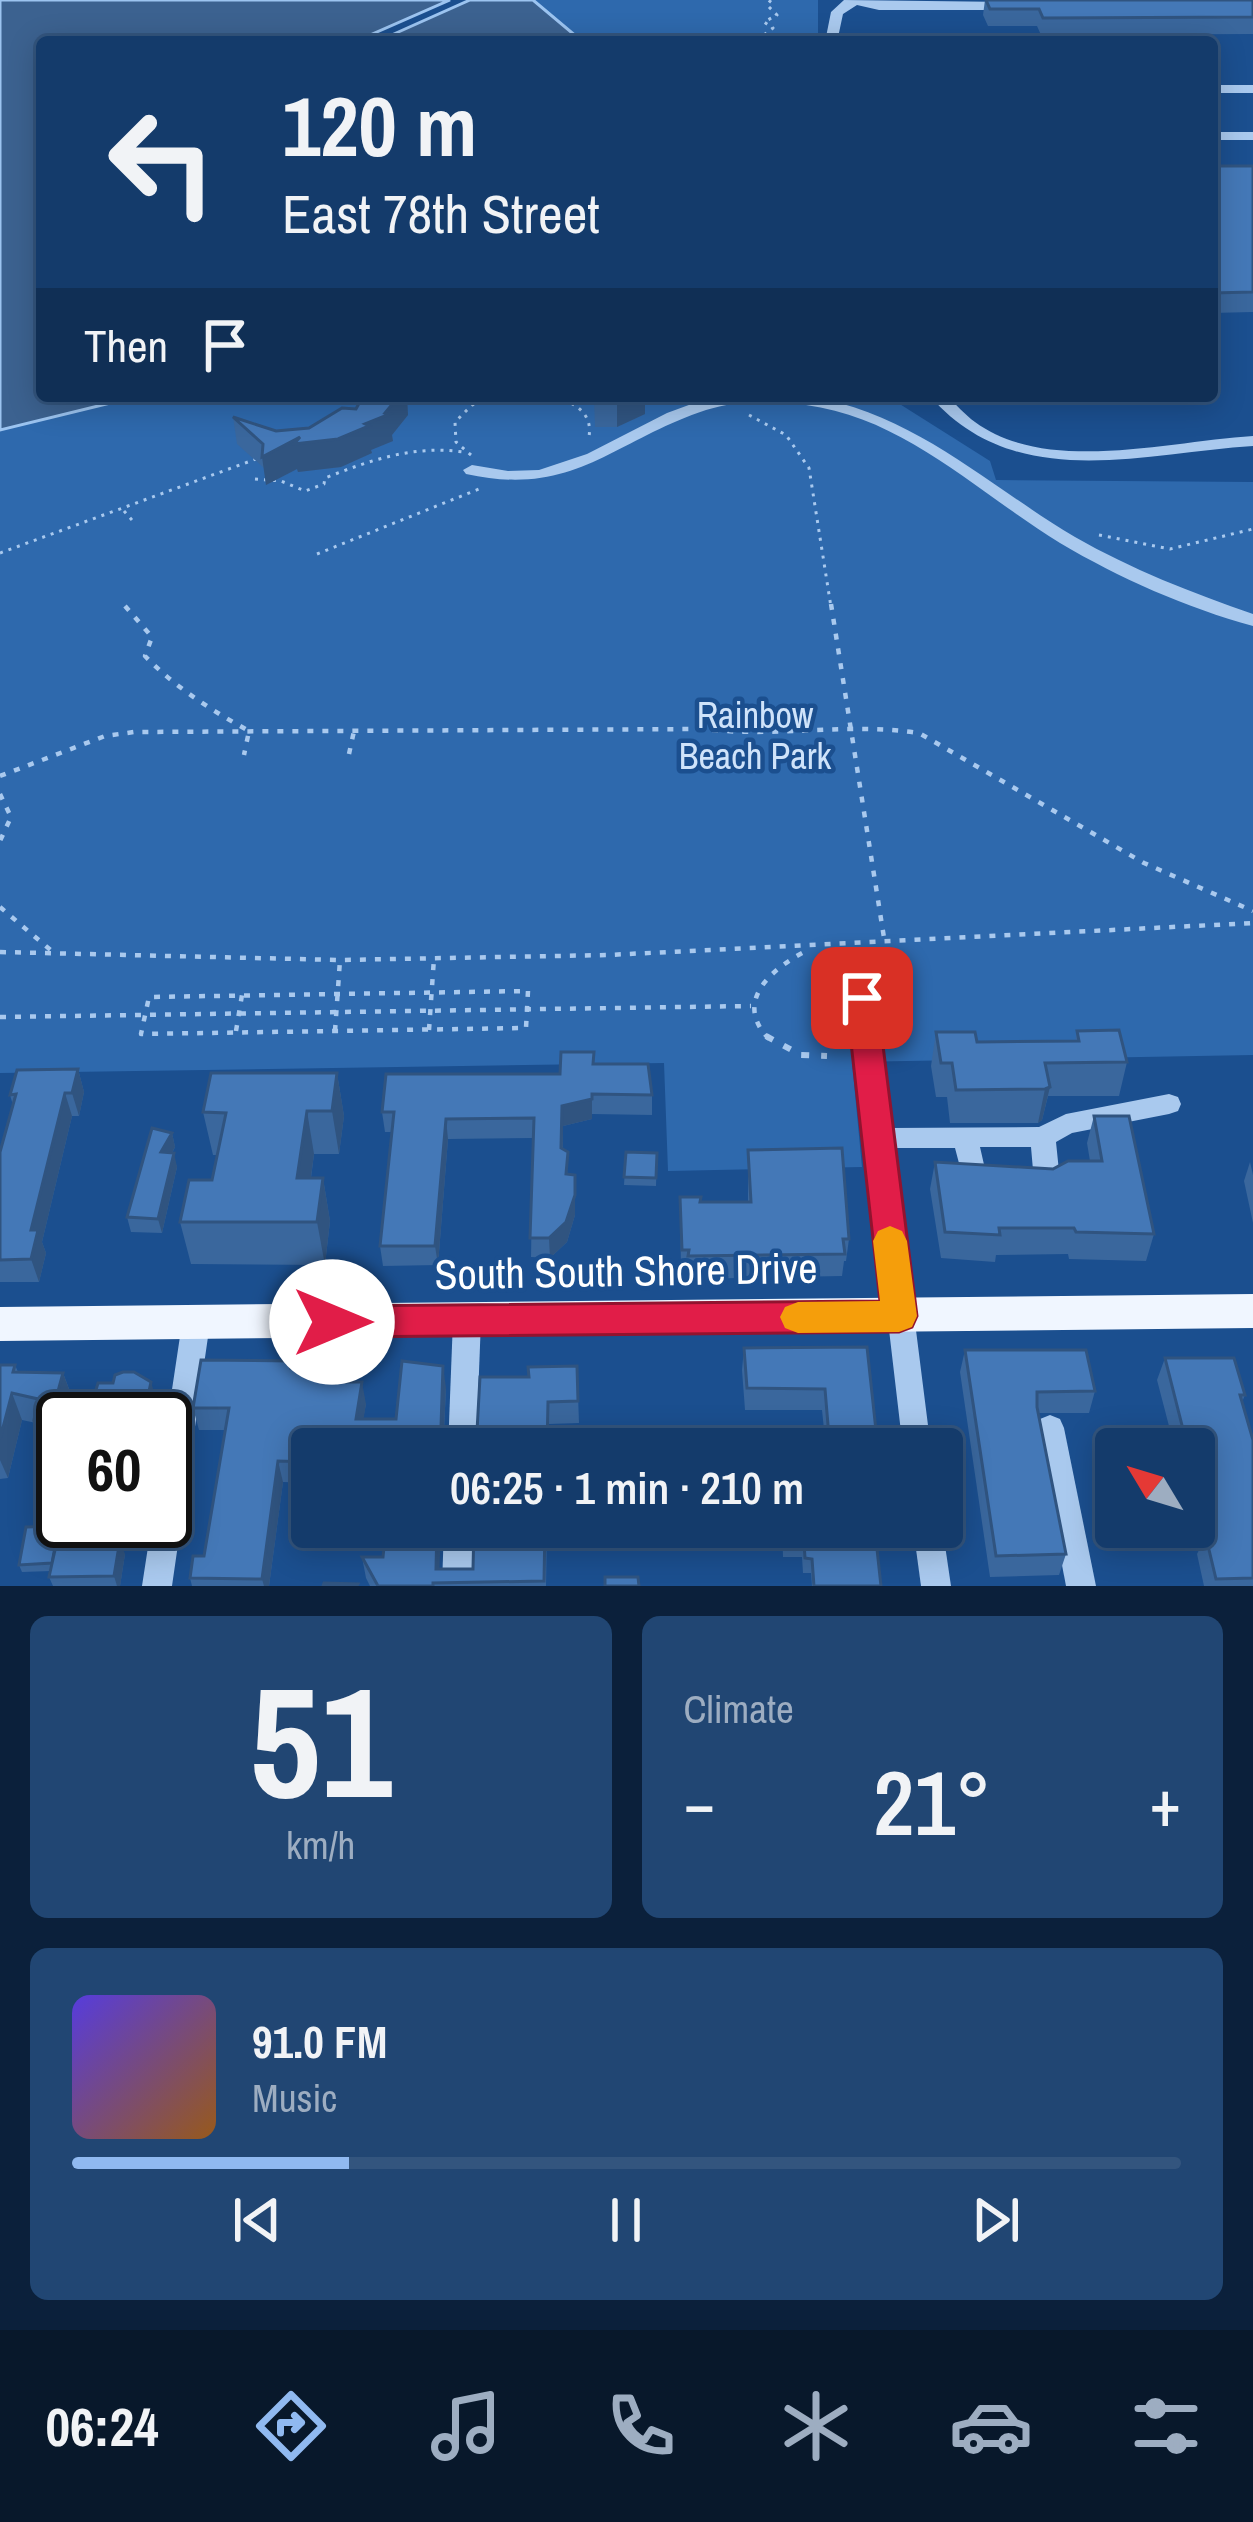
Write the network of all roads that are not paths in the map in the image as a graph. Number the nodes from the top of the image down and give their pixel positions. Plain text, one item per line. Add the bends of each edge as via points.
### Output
1 (852, 1) edge
2 (1020, 6) edge
3 (832, 36) edge
4 (1218, 89) edge
5 (1253, 89) edge
6 (1218, 136) edge
7 (1253, 136) edge
8 (726, 402) edge
9 (842, 402) edge
10 (944, 402) edge
11 (1253, 442) edge
12 (472, 460) road end
13 (1253, 620) edge
14 (862, 998) dead end
15 (1169, 1104) dead end
16 (1043, 1137) junction
17 (879, 1138) junction
18 (965, 1138) junction
19 (1253, 1311) edge
20 (899, 1316) junction
21 (467, 1320) junction
22 (196, 1323) junction
23 (0, 1324) edge
24 (463, 1428) edge
25 (914, 1428) edge
26 (1050, 1428) dead end
27 (458, 1548) edge
28 (931, 1548) edge
29 (157, 1586) edge
30 (457, 1586) edge
31 (936, 1586) edge
32 (1081, 1586) edge

1 - 2 street
1 - 3 street via 837,12
4 - 5 street
6 - 7 street
8 - 12 street via 684,412 567,472 507,475
9 - 13 street via 1098,556
10 - 11 street via 993,437 1058,455 1121,457
14 - 17 street
15 - 16 street via 1066,1124
16 - 18 street
16 - 18 street via 1047,1180 974,1179
17 - 18 street
17 - 20 street
19 - 20 main road, South South Shore Drive
20 - 21 main road, South South Shore Drive
20 - 25 street
21 - 22 main road, South South Shore Drive
21 - 24 street
22 - 23 main road, South South Shore Drive
22 - 29 street
26 - 32 street
27 - 30 street
28 - 31 street

